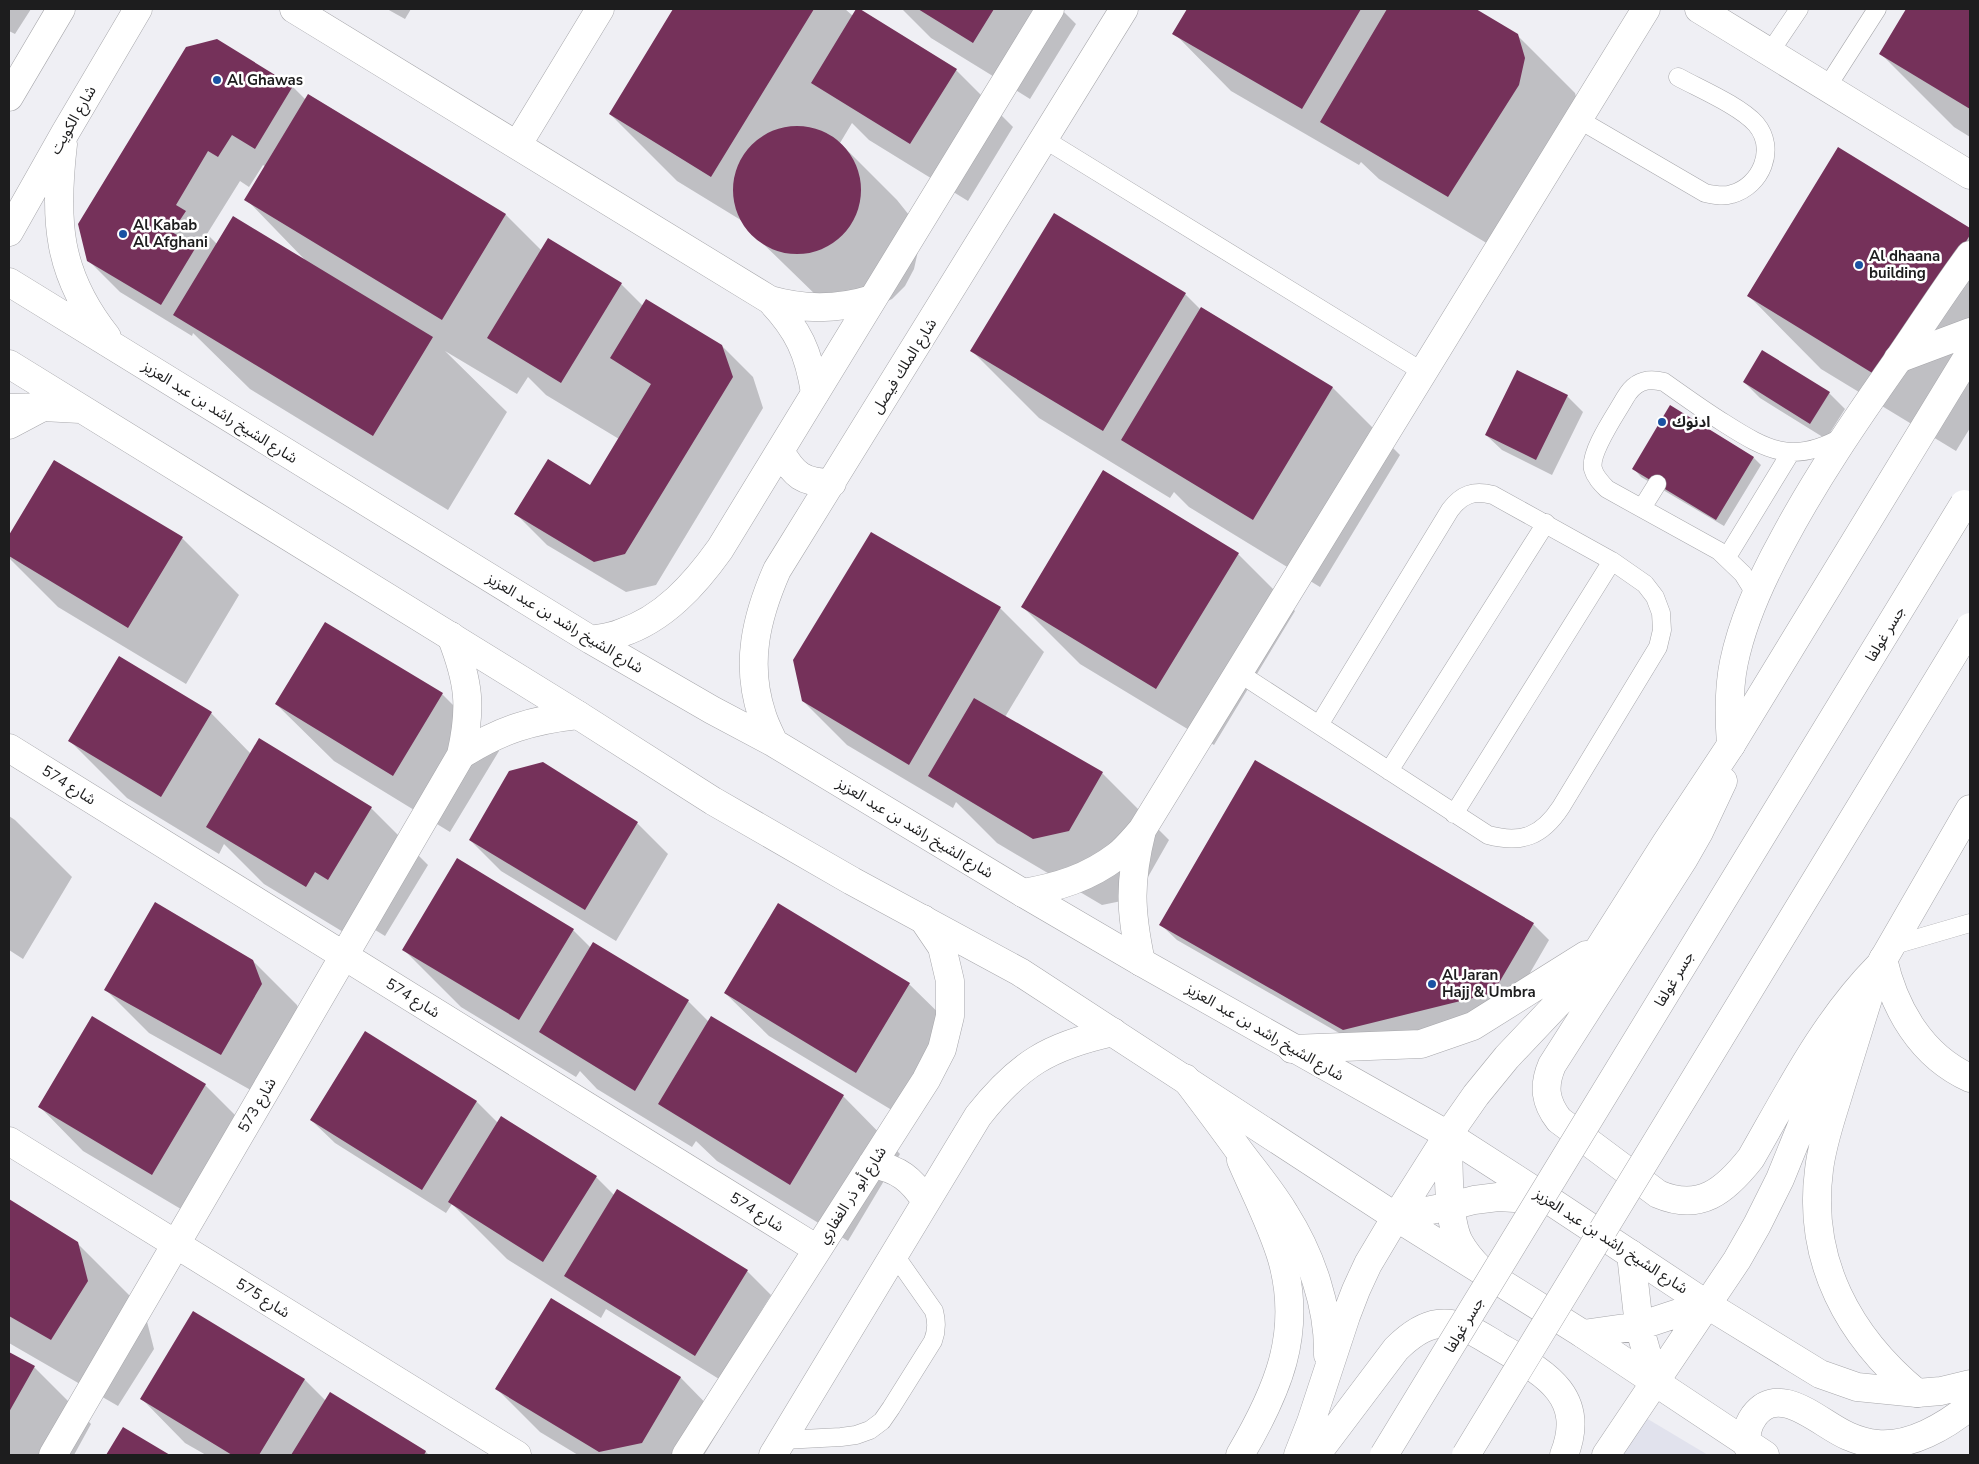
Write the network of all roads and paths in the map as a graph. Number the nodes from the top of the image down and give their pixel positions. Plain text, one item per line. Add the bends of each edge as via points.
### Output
1 (61, 9) edge
2 (138, 9) edge
3 (294, 9) edge
4 (600, 9) edge
5 (1050, 9) edge
6 (1124, 9) edge
7 (1646, 9) edge
8 (1699, 9) edge
9 (1799, 9) edge
10 (1877, 9) edge
11 (1770, 52) junction
12 (1678, 76) dead end
13 (1827, 87) junction
14 (9, 97) edge
15 (1578, 120) junction
16 (64, 133) junction
17 (1044, 139) junction
18 (518, 144) junction
19 (1970, 174) edge
20 (9, 232) edge
21 (1970, 255) edge
22 (9, 282) edge
23 (872, 299) junction
24 (770, 300) junction
25 (1970, 332) edge
26 (114, 346) junction
27 (1970, 353) edge
28 (1898, 359) junction
29 (9, 364) edge
30 (1423, 372) junction
31 (815, 393) junction
32 (43, 407) junction
33 (9, 408) edge
34 (81, 409) junction
35 (9, 424) edge
36 (1844, 436) junction
37 (780, 451) junction
38 (1792, 452) junction
39 (832, 483) junction
40 (1657, 484) dead end
41 (1967, 499) edge
42 (1642, 508) junction
43 (1546, 523) junction
44 (1727, 557) junction
45 (1612, 562) junction
46 (1756, 595) junction
47 (1970, 628) edge
48 (451, 636) junction
49 (591, 640) junction
50 (1239, 673) junction
51 (578, 715) junction
52 (1319, 724) junction
53 (774, 743) junction
54 (1731, 745) junction
55 (9, 748) edge
56 (461, 755) junction
57 (1389, 771) junction
58 (1970, 809) edge
59 (1454, 814) junction
60 (1142, 830) junction
61 (1023, 893) junction
62 (923, 919) junction
63 (1970, 923) edge
64 (1600, 946) junction
65 (344, 956) junction
66 (1884, 957) junction
67 (1141, 962) junction
68 (1113, 1032) junction
69 (1292, 1048) junction
70 (1185, 1078) junction
71 (1970, 1078) edge
72 (1448, 1135) junction
73 (9, 1141) edge
74 (1233, 1143) junction
75 (872, 1164) junction
76 (1549, 1200) junction
77 (926, 1201) junction
78 (1452, 1206) junction
79 (1396, 1217) junction
80 (176, 1244) junction
81 (817, 1249) junction
82 (894, 1254) junction
83 (1631, 1254) junction
84 (1480, 1269) junction
85 (1706, 1304) junction
86 (1639, 1326) junction
87 (1583, 1334) junction
88 (1328, 1370) junction
89 (1655, 1382) junction
90 (1970, 1384) edge
91 (1917, 1393) junction
92 (1970, 1406) edge
93 (778, 1448) edge
94 (1756, 1450) edge
95 (53, 1455) edge
96 (518, 1455) edge
97 (686, 1455) edge
98 (1240, 1455) edge
99 (1298, 1455) edge
100 (1316, 1455) edge
101 (1384, 1455) edge
102 (1466, 1455) edge
103 (1564, 1455) edge
104 (1606, 1455) edge

1 - 14 main road
2 - 16 main road, شارع الكويت
3 - 18 main road
4 - 18 main road
5 - 23 main road
6 - 17 main road, شارع الملك فيصل
7 - 15 main road
8 - 11 main road
9 - 11 lane
10 - 13 lane
11 - 13 main road
12 - 15 lane via 1739,110 1758,126 1765,150 1764,163 1752,184 1741,191 1729,195 1705,192
13 - 19 main road
15 - 30 main road
16 - 20 main road, شارع الكويت
16 - 26 main road via 58,210 62,247 73,283 91,317
17 - 30 lane
17 - 39 main road, شارع الملك فيصل
18 - 24 main road
21 - 28 main road
22 - 26 main road, شارع الشيخ راشد بن عبد العزيز
23 - 24 main road via 824,308 790,306
23 - 31 main road
24 - 31 main road via 785,316 806,352
25 - 28 main road
26 - 49 main road, شارع الشيخ راشد بن عبد العزيز
27 - 54 main road
28 - 36 main road
29 - 34 main road
30 - 50 main road
31 - 37 main road
32 - 33 main road
32 - 34 main road
32 - 35 main road
34 - 48 main road
36 - 38 lane via 1819,448
36 - 46 main road via 1794,519
37 - 39 main road via 795,474 806,480
37 - 49 main road via 701,576 678,599 651,618 622,633
38 - 42 lane via 1767,448 1699,416 1664,382 1654,379 1636,384 1593,456 1593,469 1607,489
38 - 44 lane
39 - 53 main road, شارع الملك فيصل via 777,570 757,626 755,686 762,716
40 - 42 lane
41 - 101 main road, جسر غولفا, bridge
42 - 44 lane
43 - 45 lane
43 - 52 lane via 1494,494 1474,492 1456,502
43 - 57 lane
44 - 46 lane
45 - 59 lane
45 - 59 lane via 1645,584 1655,597 1661,613 1662,630 1658,647 1566,798 1551,821 1538,832 1522,838 1505,840 1488,835
46 - 54 main road via 1733,663 1729,717
47 - 102 main road, bridge
48 - 51 main road
48 - 56 main road, شارع 573 via 462,665 468,695 468,726
49 - 53 main road, شارع الشيخ راشد بن عبد العزيز
50 - 52 lane
50 - 60 main road
51 - 56 main road, شارع 573 via 505,730
51 - 62 main road via 721,806
52 - 57 lane
53 - 61 main road, شارع الشيخ راشد بن عبد العزيز
54 - 64 main road
54 - 66 main road via 1725,775 1699,832 1552,1065 1546,1088 1552,1111 1559,1120 1658,1194 1686,1202 1702,1200 1727,1184 1751,1158 1828,1026
55 - 65 main road, شارع 574
56 - 65 main road, شارع 573
57 - 59 lane
58 - 66 main road
60 - 61 main road via 1118,855 1089,874 1057,887
60 - 67 main road via 1134,862 1131,895
61 - 67 main road, شارع الشيخ راشد بن عبد العزيز
62 - 68 main road via 1020,972
62 - 75 main road, شارع أبو ذر الغفاري via 942,947 950,981 950,1016 942,1049 926,1080
63 - 66 lane
64 - 69 main road via 1473,1026 1421,1044
64 - 72 main road via 1561,1000 1507,1057
65 - 80 main road, شارع 573
65 - 81 main road, شارع 574
66 - 71 main road via 1889,984 1913,1030 1930,1050
66 - 85 main road via 1840,1037 1757,1225
66 - 91 main road via 1825,1138 1816,1201 1826,1264 1852,1322 1882,1362
67 - 69 main road, شارع الشيخ راشد بن عبد العزيز
68 - 70 main road
68 - 77 main road via 1051,1050 1023,1068 978,1116
69 - 72 main road, شارع الشيخ راشد بن عبد العزيز
70 - 74 main road
70 - 79 main road
72 - 76 main road, شارع الشيخ راشد بن عبد العزيز
72 - 78 main road
72 - 79 main road
73 - 80 main road, شارع 575
74 - 88 main road via 1285,1214 1303,1248 1326,1321
74 - 98 main road via 1282,1259 1289,1294 1284,1363 1272,1395
75 - 77 main road via 888,1167 903,1175
75 - 81 main road, شارع أبو ذر الغفاري
76 - 78 main road via 1498,1197
76 - 83 main road, شارع الشيخ راشد بن عبد العزيز
77 - 82 main road
78 - 79 main road
78 - 84 main road via 1458,1241
79 - 84 main road
79 - 88 main road via 1356,1290
80 - 95 main road, شارع 573
80 - 96 main road, شارع 575
81 - 97 main road, شارع أبو ذر الغفاري
82 - 93 main road
82 - 93 lane via 934,1311 937,1321 933,1341 882,1421 870,1430
83 - 85 main road, شارع الشيخ راشد بن عبد العزيز
83 - 86 main road
84 - 87 main road
85 - 86 main road
85 - 89 main road
85 - 91 main road, شارع الشيخ راشد بن عبد العزيز via 1820,1374 1857,1387
86 - 87 main road
86 - 89 main road
87 - 89 main road
88 - 99 main road
89 - 94 main road
89 - 104 main road
90 - 91 main road, شارع الشيخ راشد بن عبد العزيز
92 - 94 main road via 1945,1424 1916,1438 1878,1444 1847,1436 1792,1404 1767,1405 1757,1412 1746,1435
100 - 103 main road via 1406,1339 1437,1324 1450,1324 1465,1327 1551,1379 1568,1409 1571,1426

